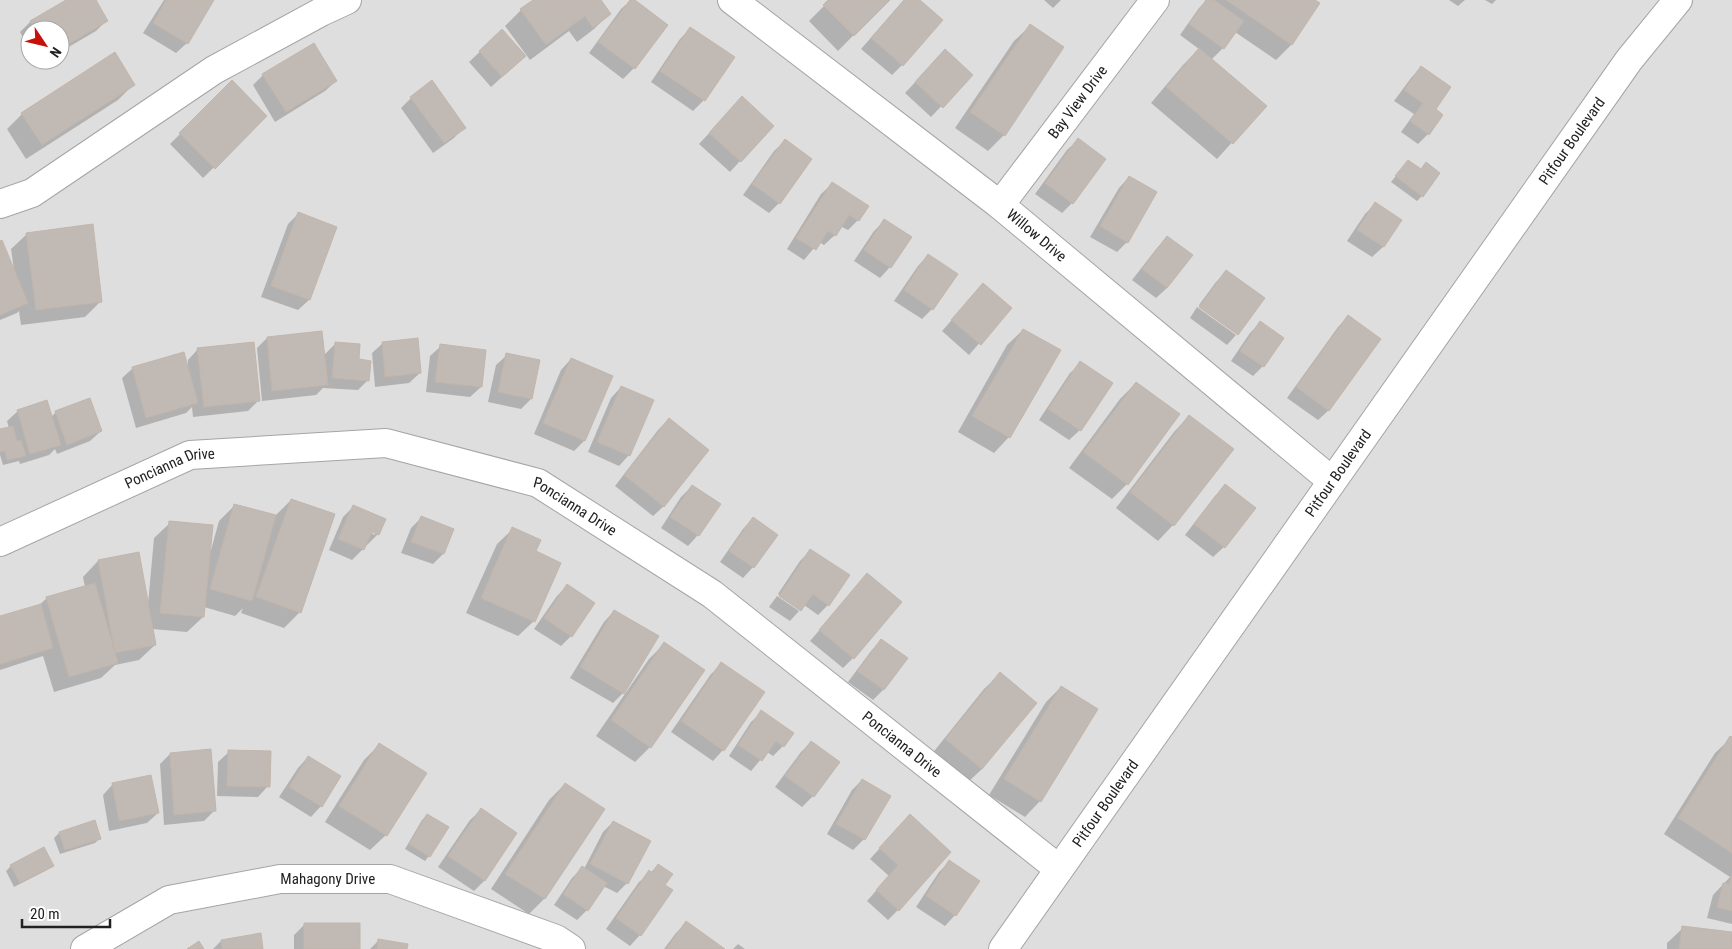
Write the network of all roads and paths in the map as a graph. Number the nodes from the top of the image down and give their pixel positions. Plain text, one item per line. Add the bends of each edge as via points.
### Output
1 (347, 0) edge
2 (732, 0) edge
3 (1155, 0) edge
4 (1678, 0) edge
5 (0, 204) edge
6 (1000, 205) junction
7 (1332, 482) junction
8 (0, 542) edge
9 (1059, 869) junction
10 (85, 949) edge
11 (571, 949) edge
12 (1003, 949) edge

1 - 5 street via 214,70 32,193
2 - 6 street, Willow Drive
3 - 6 street, Bay View Drive
4 - 7 street, Pitfour Boulevard via 1629,60
6 - 7 street, Willow Drive
7 - 9 street, Pitfour Boulevard
8 - 9 street, Poncianna Drive via 190,455 386,443 538,483 712,594
9 - 12 street, Pitfour Boulevard
10 - 11 street, Mahagony Drive via 169,900 280,879 390,879 556,939

